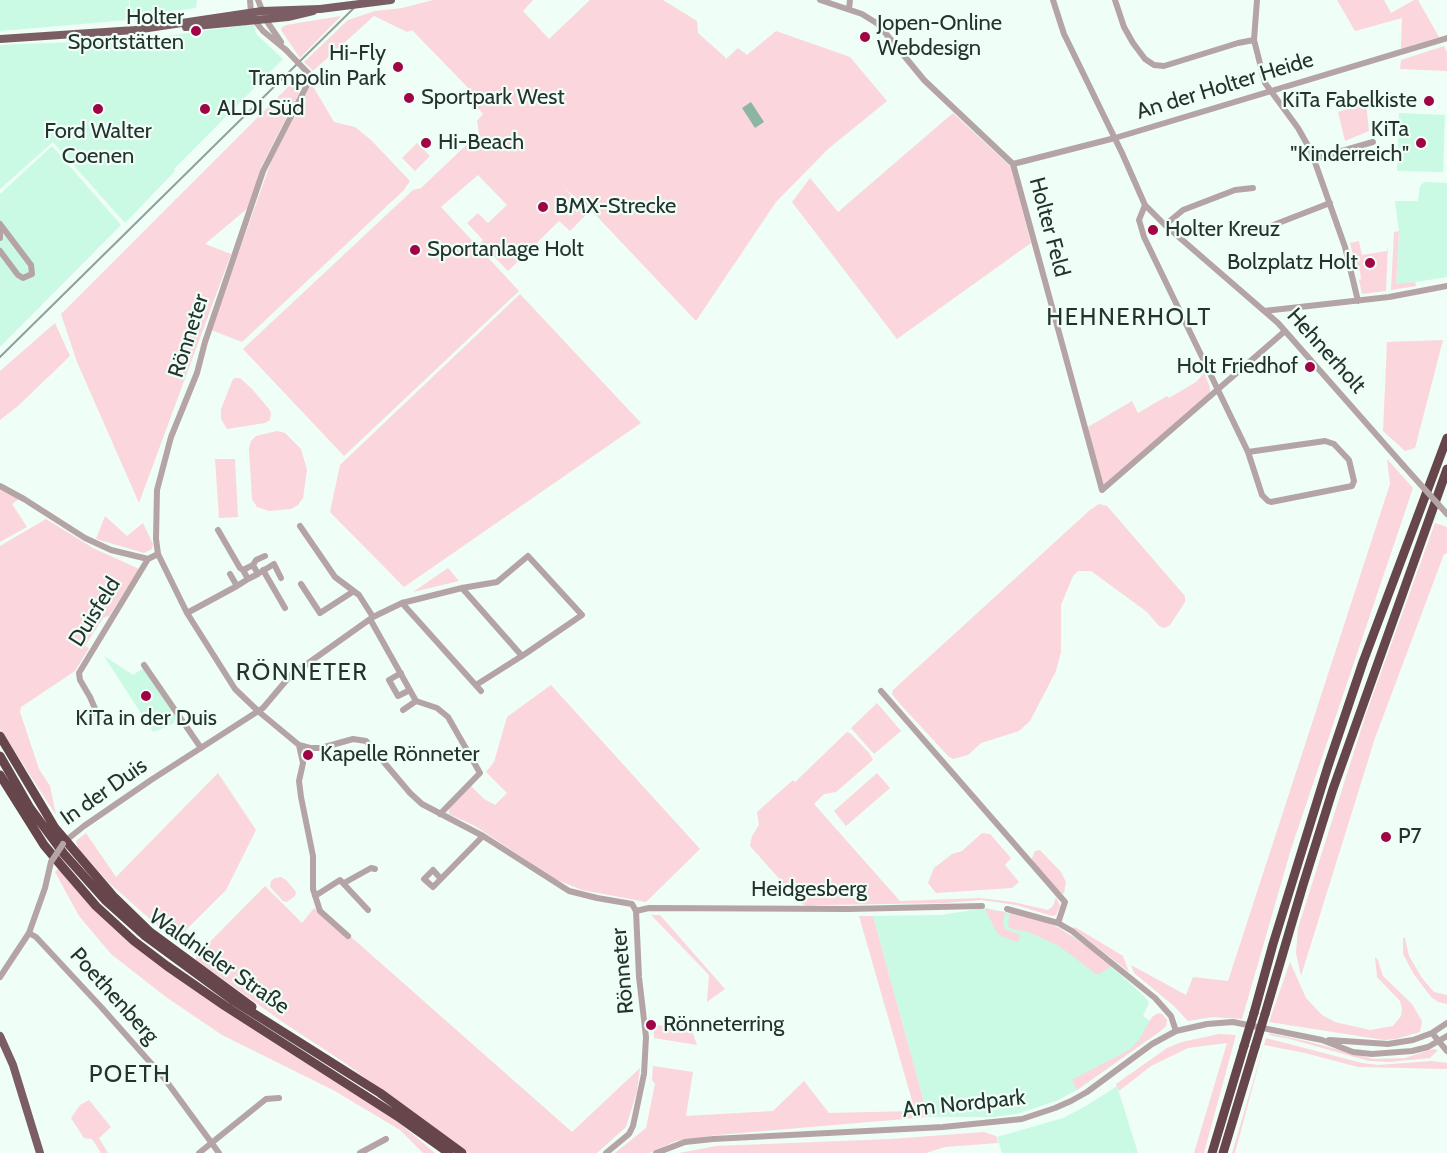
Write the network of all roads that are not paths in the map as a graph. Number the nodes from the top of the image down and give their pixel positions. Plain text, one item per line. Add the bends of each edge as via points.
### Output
1 (250, 0) edge
2 (258, 0) edge
3 (391, 0) edge
4 (820, 0) edge
5 (850, 0) edge
6 (1053, 0) edge
7 (1115, 0) edge
8 (1257, 0) edge
9 (849, 9) junction
10 (264, 16) junction
11 (253, 17) junction
12 (1447, 38) edge
13 (0, 39) edge
14 (1254, 40) junction
15 (286, 50) junction
16 (1270, 92) junction
17 (1115, 138) junction
18 (1373, 142) dead end
19 (1314, 159) junction
20 (1013, 164) junction
21 (1253, 188) dead end
22 (1330, 203) junction
23 (1144, 205) junction
24 (1165, 225) junction
25 (0, 226) edge
26 (1263, 229) dead end
27 (0, 238) edge
28 (0, 251) edge
29 (1447, 286) edge
30 (1358, 301) junction
31 (1264, 310) junction
32 (1285, 331) junction
33 (1217, 391) junction
34 (1447, 438) edge
35 (1248, 452) junction
36 (1447, 469) edge
37 (0, 486) edge
38 (1447, 514) edge
39 (300, 526) dead end
40 (218, 530) dead end
41 (158, 554) junction
42 (265, 556) dead end
43 (148, 559) junction
44 (253, 565) junction
45 (243, 570) junction
46 (260, 572) junction
47 (230, 574) dead end
48 (282, 578) dead end
49 (248, 579) junction
50 (237, 585) junction
51 (301, 585) dead end
52 (462, 588) junction
53 (354, 591) junction
54 (402, 603) junction
55 (285, 608) dead end
56 (187, 614) junction
57 (371, 619) junction
58 (522, 656) junction
59 (144, 665) dead end
60 (401, 673) junction
61 (476, 685) junction
62 (410, 690) junction
63 (481, 691) dead end
64 (881, 691) dead end
65 (416, 700) junction
66 (403, 710) dead end
67 (258, 711) junction
68 (99, 718) dead end
69 (0, 735) edge
70 (299, 745) junction
71 (201, 748) junction
72 (0, 756) edge
73 (0, 776) edge
74 (440, 814) junction
75 (483, 836) junction
76 (64, 842) junction
77 (375, 869) dead end
78 (441, 879) dead end
79 (344, 883) junction
80 (315, 896) junction
81 (978, 905) dead end
82 (1007, 909) dead end
83 (368, 910) dead end
84 (636, 911) junction
85 (1058, 923) junction
86 (29, 933) junction
87 (348, 936) dead end
88 (0, 977) edge
89 (271, 1023) junction
90 (1444, 1025) edge
91 (1176, 1031) junction
92 (1431, 1033) junction
93 (0, 1036) edge
94 (1447, 1036) edge
95 (1323, 1040) junction
96 (1438, 1042) junction
97 (1447, 1051) edge
98 (279, 1098) dead end
99 (386, 1139) dead end
100 (212, 1144) junction
101 (40, 1153) edge
102 (200, 1153) edge
103 (219, 1153) edge
104 (360, 1153) edge
105 (449, 1153) edge
106 (462, 1153) edge
107 (606, 1153) edge
108 (656, 1153) edge
109 (1212, 1153) edge
110 (1223, 1153) edge

1 - 11 street
2 - 10 street
3 - 10 main road, bridge
4 - 9 street, Holter Feld
5 - 9 street
6 - 17 street, Hehnerholt via 1064,34
7 - 14 street via 1133,44 1154,65 1164,66
8 - 14 street
9 - 20 street, Holter Feld via 878,24 922,76
10 - 11 main road
10 - 15 street
11 - 13 main road via 153,30
11 - 15 street
12 - 16 street, An der Holter Heide
14 - 16 street
15 - 41 street, Rönneter, bridge via 309,74 308,83 263,171 197,373 171,437 157,490
16 - 17 street, An der Holter Heide
16 - 19 street via 1298,128
17 - 20 street, An der Holter Heide
17 - 23 street, Hehnerholt
18 - 19 street
19 - 22 street
20 - 33 street, Holter Feld via 1102,490
21 - 24 street via 1235,190 1183,210
22 - 26 street
22 - 30 street
23 - 24 street, Hehnerholt
23 - 33 street via 1139,220 1144,237
24 - 31 street, Hehnerholt
25 - 27 street
25 - 28 street via 31,265 32,274 23,278 18,275
29 - 30 street
30 - 31 street
31 - 32 street, Hehnerholt
32 - 33 street
32 - 38 street, Hehnerholt, bridge
33 - 35 street
34 - 109 highway, bridge via 1328,766
35 - 35 street via 1262,495 1271,502 1346,488 1354,481 1349,460 1334,444 1325,441
36 - 110 highway, bridge via 1333,789
37 - 43 street via 85,538 111,550
39 - 53 street via 335,577
40 - 45 street
41 - 43 street
41 - 56 street, Rönneter
42 - 44 street
43 - 68 street, Duisfeld via 80,672 80,680
44 - 45 street
44 - 46 street
45 - 49 street
46 - 48 street via 274,564
46 - 49 street
46 - 55 street
47 - 50 street
49 - 50 street
50 - 56 street
51 - 53 street via 320,613
52 - 54 street, In der Duis
52 - 58 street
52 - 58 street, In der Duis via 497,582 528,556 582,615
53 - 57 street
54 - 57 street, In der Duis
54 - 61 street
56 - 67 street, Rönneter via 235,689
57 - 60 street
57 - 67 street, In der Duis via 290,676
58 - 61 street
59 - 71 street
60 - 62 street
60 - 62 street via 389,680 398,696
61 - 63 street
62 - 65 street
64 - 85 street via 1065,902
65 - 66 street
65 - 74 street via 448,717 480,773
67 - 70 street, Rönneter
67 - 71 street, In der Duis
69 - 76 highway
70 - 74 street, Rönneter via 321,748 353,739 366,741 410,793
70 - 80 street via 303,763 299,781 313,856 311,882
71 - 76 street, In der Duis
72 - 89 highway, Waldnieler Straße via 52,839 106,901 176,960
73 - 105 highway, Waldnieler Straße via 44,845 96,906 134,941 225,1006
74 - 75 street, Rönneter
75 - 78 street
75 - 84 street, Rönneter via 569,891 632,904
76 - 86 street, In der Duis, bridge via 51,862
76 - 89 highway via 150,932 242,997
77 - 79 street
79 - 80 street via 340,880
79 - 83 street
80 - 87 street via 320,911
81 - 84 street, Heidgesberg
82 - 85 street
84 - 107 street, Rönneter via 646,1037 644,1074 633,1126
85 - 91 street via 1155,998 1165,1008
86 - 88 street, In der Duis
86 - 100 street, Poethenberg via 164,1078
89 - 106 highway, Waldnieler Straße
90 - 92 street, Am Nordpark
90 - 94 street
91 - 95 street, Am Nordpark via 1233,1022
91 - 108 street, Am Nordpark via 1071,1101 1022,1119 713,1139
92 - 95 street, Am Nordpark via 1388,1044
92 - 96 street
93 - 101 main road
94 - 96 street, Am Nordpark
95 - 96 street, Am Nordpark via 1353,1052 1381,1055 1412,1052
96 - 97 street
98 - 100 street via 266,1099
99 - 104 street
100 - 102 street
100 - 103 street, Poethenberg

